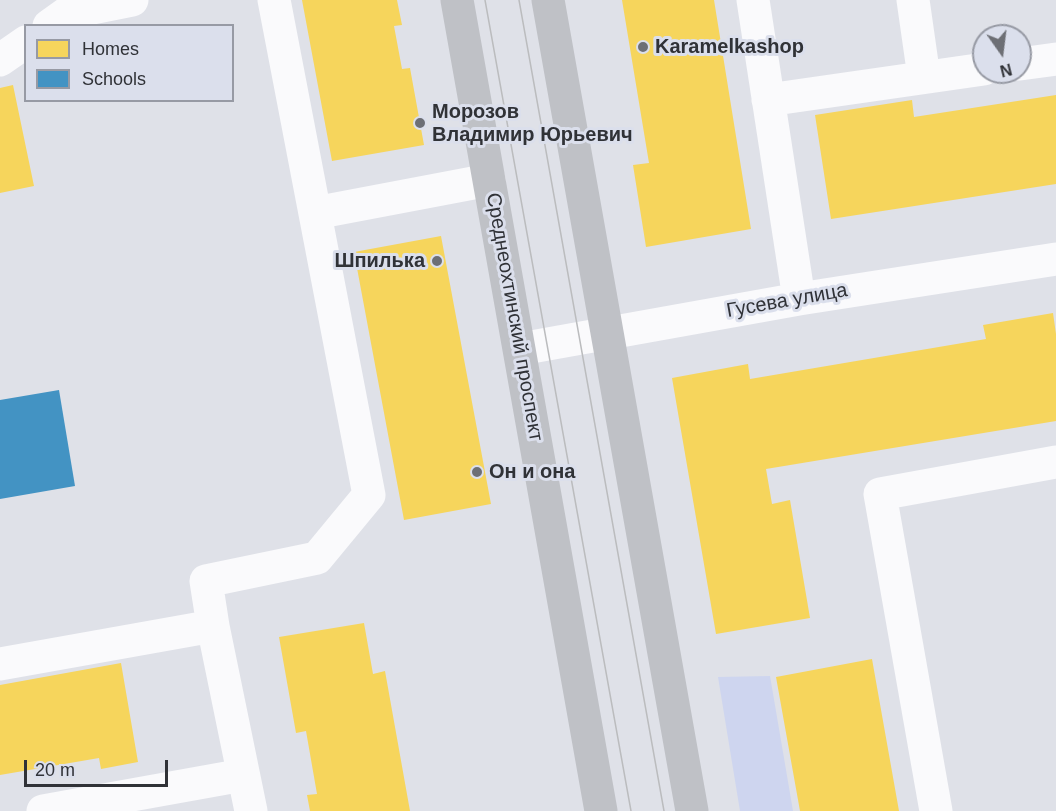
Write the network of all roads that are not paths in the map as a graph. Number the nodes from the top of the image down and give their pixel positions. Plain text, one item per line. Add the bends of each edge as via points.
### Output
1 (132, 0) edge
2 (274, 0) edge
3 (457, 0) edge
4 (548, 0) edge
5 (753, 0) edge
6 (913, 0) edge
7 (52, 24) edge
8 (24, 43) edge
9 (1056, 59) edge
10 (0, 60) edge
11 (1032, 62) edge
12 (972, 71) edge
13 (924, 77) junction
14 (768, 100) junction
15 (489, 180) junction
16 (315, 213) junction
17 (1056, 258) edge
18 (799, 299) junction
19 (607, 333) junction
20 (520, 349) junction
21 (1056, 462) edge
22 (213, 626) junction
23 (0, 664) edge
24 (243, 775) junction
25 (42, 811) edge
26 (251, 811) edge
27 (601, 811) edge
28 (692, 811) edge
29 (936, 811) edge

1 - 7 street via 67,13
2 - 16 street
3 - 15 main road, Среднеохтинский проспект
4 - 19 main road
5 - 14 street
6 - 13 street
8 - 10 street
9 - 11 street
12 - 13 street
13 - 14 street
14 - 18 street
15 - 16 street
15 - 20 main road, Среднеохтинский проспект
16 - 22 street via 369,495 317,558 206,581
17 - 18 street, Гусева улица
18 - 19 street, Гусева улица
19 - 20 street, Гусева улица
19 - 28 main road
20 - 27 main road, Среднеохтинский проспект
21 - 29 street via 880,494
22 - 23 street
22 - 24 street
24 - 25 street
24 - 26 street

